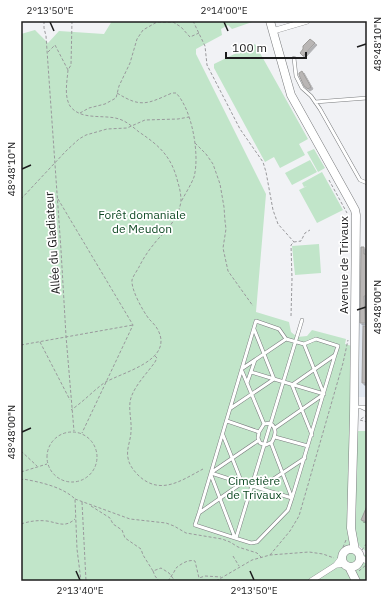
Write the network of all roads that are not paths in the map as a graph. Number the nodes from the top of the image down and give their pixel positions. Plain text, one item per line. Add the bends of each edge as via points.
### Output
1 (270, 21) edge
2 (307, 21) edge
3 (273, 31) junction
4 (294, 58) dead end
5 (367, 98) edge
6 (315, 102) junction
7 (367, 183) edge
8 (302, 320) dead end
9 (254, 330) junction
10 (286, 339) junction
11 (294, 342) junction
12 (304, 344) junction
13 (264, 354) junction
14 (335, 355) junction
15 (255, 360) junction
16 (314, 369) junction
17 (242, 370) junction
18 (251, 372) junction
19 (274, 379) junction
20 (282, 382) junction
21 (247, 384) junction
22 (292, 385) junction
23 (324, 394) junction
24 (251, 395) junction
25 (357, 407) junction
26 (231, 408) junction
27 (302, 409) junction
28 (366, 409) edge
29 (226, 422) junction
30 (270, 423) junction
31 (264, 424) junction
32 (275, 428) junction
33 (259, 432) junction
34 (312, 434) junction
35 (223, 435) junction
36 (275, 436) junction
37 (259, 440) junction
38 (271, 444) junction
39 (264, 445) junction
40 (308, 446) junction
41 (305, 458) junction
42 (232, 459) junction
43 (211, 473) junction
44 (282, 473) junction
45 (242, 483) junction
46 (251, 486) junction
47 (260, 488) junction
48 (220, 498) junction
49 (292, 498) junction
50 (199, 513) junction
51 (235, 538) junction
52 (354, 562) edge
53 (311, 581) edge

1 - 3 main road, Avenue de Trivaux
2 - 3 street
3 - 25 main road, Avenue de Trivaux via 291,95 355,210 354,335
4 - 6 lane via 296,76 302,88
5 - 6 lane
6 - 7 lane via 360,180
8 - 11 lane
9 - 10 lane via 256,321 279,328
9 - 13 lane
9 - 17 lane
10 - 11 lane
10 - 13 lane
11 - 12 lane
11 - 20 lane
12 - 14 lane via 316,339 338,346
12 - 16 lane
13 - 15 lane
13 - 19 lane
14 - 16 lane
14 - 23 lane
15 - 17 lane
15 - 18 lane
16 - 22 lane
16 - 23 lane
17 - 21 lane
17 - 26 lane
18 - 19 lane
18 - 21 lane
19 - 20 lane
19 - 24 lane
20 - 22 lane
20 - 30 lane
21 - 24 lane
22 - 23 lane
22 - 27 lane
23 - 27 lane
23 - 34 lane
24 - 26 lane
24 - 31 lane
25 - 28 lane
25 - 52 main road, Avenue de Trivaux via 351,528
26 - 29 lane
27 - 32 lane
27 - 34 lane
29 - 33 lane
29 - 35 lane
30 - 31 lane
30 - 32 lane
30 - 39 lane
31 - 33 lane
32 - 36 lane
33 - 37 lane
34 - 40 lane
35 - 42 lane
35 - 43 lane
36 - 38 lane
36 - 40 lane
37 - 39 lane
37 - 42 lane
38 - 39 lane
38 - 44 lane
39 - 46 lane
40 - 41 lane
41 - 44 lane
41 - 49 lane
42 - 43 lane
42 - 45 lane
43 - 45 lane
43 - 48 lane
43 - 50 lane
44 - 47 lane
44 - 49 lane
45 - 46 lane
45 - 48 lane
46 - 47 lane
46 - 51 lane
47 - 49 lane
48 - 50 lane
48 - 51 lane
49 - 51 lane via 288,510 257,542
50 - 51 lane via 195,525
52 - 53 street

